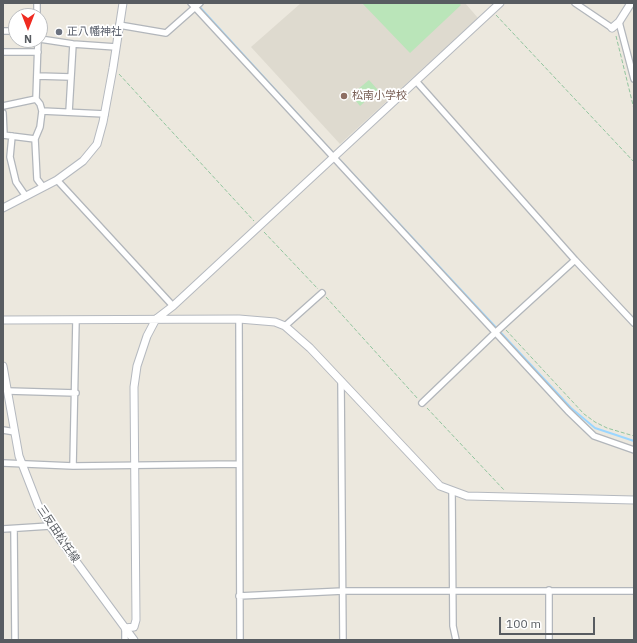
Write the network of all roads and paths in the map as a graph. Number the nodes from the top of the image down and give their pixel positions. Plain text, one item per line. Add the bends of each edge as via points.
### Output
1 (122, 3) edge
2 (500, 3) edge
3 (575, 3) edge
4 (631, 3) edge
5 (195, 5) edge
6 (492, 11) junction
7 (619, 22) junction
8 (119, 25) junction
9 (612, 28) junction
10 (48, 40) edge
11 (73, 44) junction
12 (116, 47) junction
13 (38, 48) edge
14 (3, 52) edge
15 (38, 52) junction
16 (113, 68) junction
17 (37, 76) junction
18 (71, 78) junction
19 (634, 79) edge
20 (416, 81) junction
21 (36, 99) junction
22 (3, 106) edge
23 (634, 109) edge
24 (42, 111) junction
25 (69, 112) junction
26 (3, 113) edge
27 (104, 114) junction
28 (4, 135) edge
29 (12, 136) junction
30 (35, 140) junction
31 (334, 158) junction
32 (634, 162) edge
33 (57, 180) junction
34 (43, 187) junction
35 (25, 196) junction
36 (3, 208) edge
37 (259, 227) junction
38 (575, 260) junction
39 (322, 294) junction
40 (172, 306) junction
41 (156, 319) junction
42 (239, 319) junction
43 (3, 320) edge
44 (76, 320) junction
45 (634, 323) edge
46 (285, 326) junction
47 (502, 326) junction
48 (496, 331) junction
49 (3, 366) edge
50 (341, 381) junction
51 (8, 391) junction
52 (76, 393) junction
53 (422, 403) junction
54 (3, 430) edge
55 (14, 432) junction
56 (634, 436) edge
57 (634, 450) edge
58 (3, 463) edge
59 (21, 463) junction
60 (239, 464) junction
61 (135, 465) junction
62 (73, 466) junction
63 (452, 492) junction
64 (510, 497) junction
65 (634, 500) edge
66 (50, 526) junction
67 (3, 529) edge
68 (14, 529) junction
69 (453, 590) junction
70 (549, 590) junction
71 (343, 591) junction
72 (634, 591) edge
73 (239, 596) junction
74 (126, 628) junction
75 (15, 640) edge
76 (125, 640) edge
77 (134, 640) edge
78 (240, 640) edge
79 (344, 640) edge
80 (456, 640) edge
81 (549, 640) edge

1 - 8 street
2 - 6 street
3 - 9 street
4 - 7 street
5 - 8 street via 166,33
5 - 31 street
6 - 20 street
6 - 32 path
7 - 9 street
7 - 19 street
8 - 12 street
9 - 23 path
10 - 11 street
11 - 12 street
11 - 18 street
12 - 16 street
13 - 15 street
14 - 15 street
15 - 17 street
16 - 27 street
16 - 37 path
17 - 18 street
17 - 21 street
18 - 25 street
20 - 31 street
20 - 38 street
21 - 22 street
21 - 24 street
24 - 25 street
24 - 30 street via 40,128
25 - 27 street
26 - 28 street
27 - 33 street via 97,144 83,162
28 - 29 street
29 - 30 street
29 - 35 street via 10,157 16,182
30 - 34 street via 37,179
31 - 37 street
31 - 48 street
33 - 34 street
33 - 40 street
34 - 35 street
35 - 36 street
37 - 39 path
37 - 40 street
38 - 45 street
38 - 47 street
39 - 46 street
39 - 53 path
40 - 41 street
41 - 42 street
41 - 44 street
41 - 61 street via 137,366 134,387
42 - 46 street via 276,322
42 - 60 street
43 - 44 street
44 - 52 street
46 - 50 street
47 - 48 street
47 - 56 path via 584,414 607,428
48 - 53 street
48 - 57 street via 594,436
49 - 51 street, 三反田松任線
50 - 63 street via 422,470 440,486
50 - 71 street
51 - 52 street
51 - 55 street, 三反田松任線
52 - 62 street
53 - 64 path
54 - 55 street
55 - 59 street, 三反田松任線
58 - 59 street
59 - 62 street
59 - 66 street, 三反田松任線 via 38,505
60 - 61 street
60 - 73 street
61 - 62 street
61 - 74 street via 136,620 134,627
63 - 64 street via 467,496
63 - 69 street
64 - 65 street
66 - 68 street
66 - 74 street, 三反田松任線
67 - 68 street
68 - 75 street
69 - 70 street
69 - 71 street
69 - 80 street
70 - 72 street
70 - 81 street
71 - 73 street
71 - 79 street
73 - 78 street
74 - 76 street
74 - 77 street, 三反田松任線

